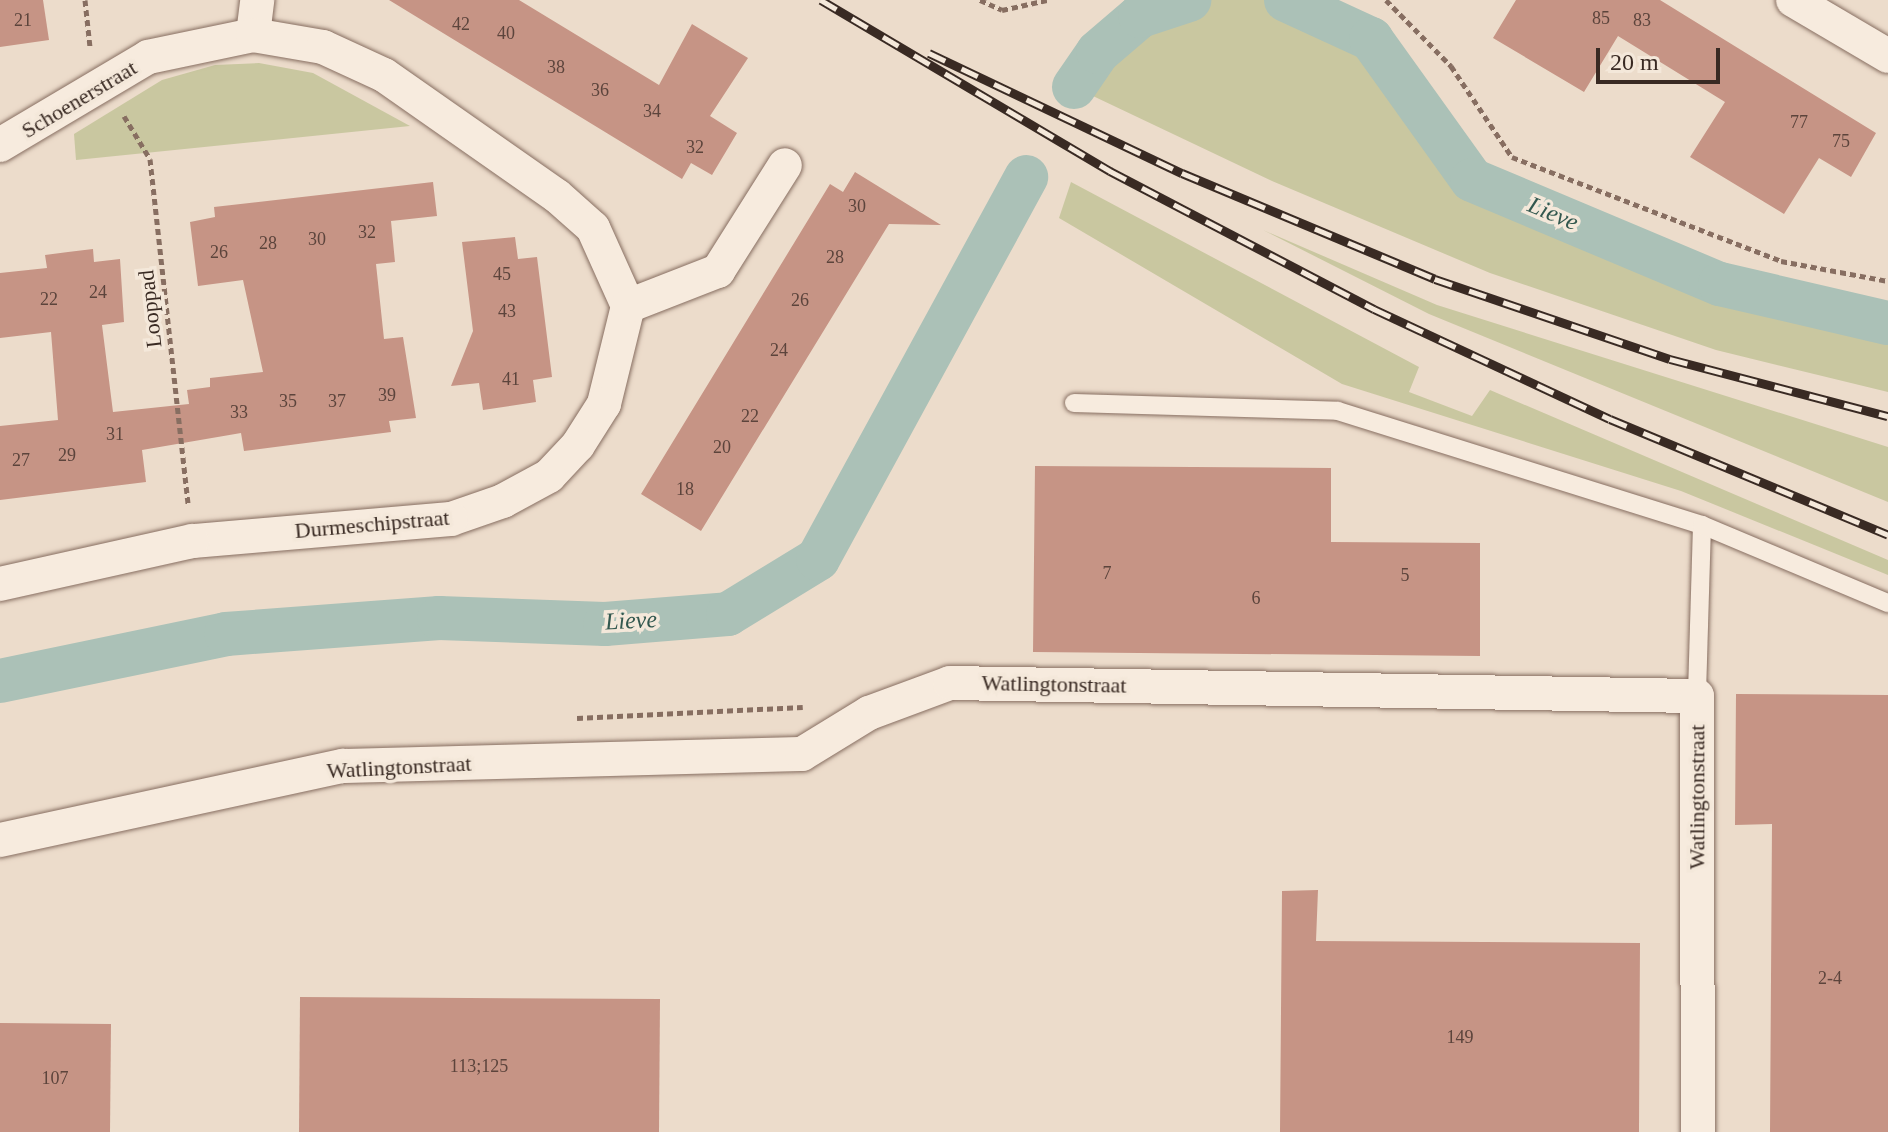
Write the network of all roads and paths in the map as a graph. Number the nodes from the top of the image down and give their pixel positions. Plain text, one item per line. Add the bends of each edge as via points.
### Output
1 (257, 0) edge
2 (980, 0) edge
3 (1047, 0) edge
4 (1386, 0) edge
5 (1793, 0) edge
6 (253, 35) junction
7 (1888, 56) edge
8 (105, 86) junction
9 (0, 145) edge
10 (785, 165) dead end
11 (1888, 281) edge
12 (628, 306) junction
13 (1074, 403) dead end
14 (1702, 525) junction
15 (192, 541) junction
16 (0, 584) edge
17 (1888, 603) edge
18 (1697, 696) junction
19 (0, 840) edge
20 (1698, 1132) edge

1 - 6 street
2 - 3 path via 1002,10
4 - 11 path via 1451,66 1512,157 1781,261
5 - 7 street
6 - 8 street, Schoenerstraat via 148,57
6 - 12 street, Schoenerstraat via 323,47 384,75 448,121 593,228
8 - 9 street, Schoenerstraat
8 - 15 path, Looppad via 150,159
10 - 12 street via 718,271
12 - 15 street, Durmeschipstraat via 604,404 578,445 549,476 503,501 451,519
13 - 14 lane via 1338,411
14 - 17 lane
14 - 18 lane
15 - 16 street, Durmeschipstraat
18 - 19 street, Watlingtonstraat via 950,683 869,713 802,754 343,766
18 - 20 street, Watlingtonstraat

